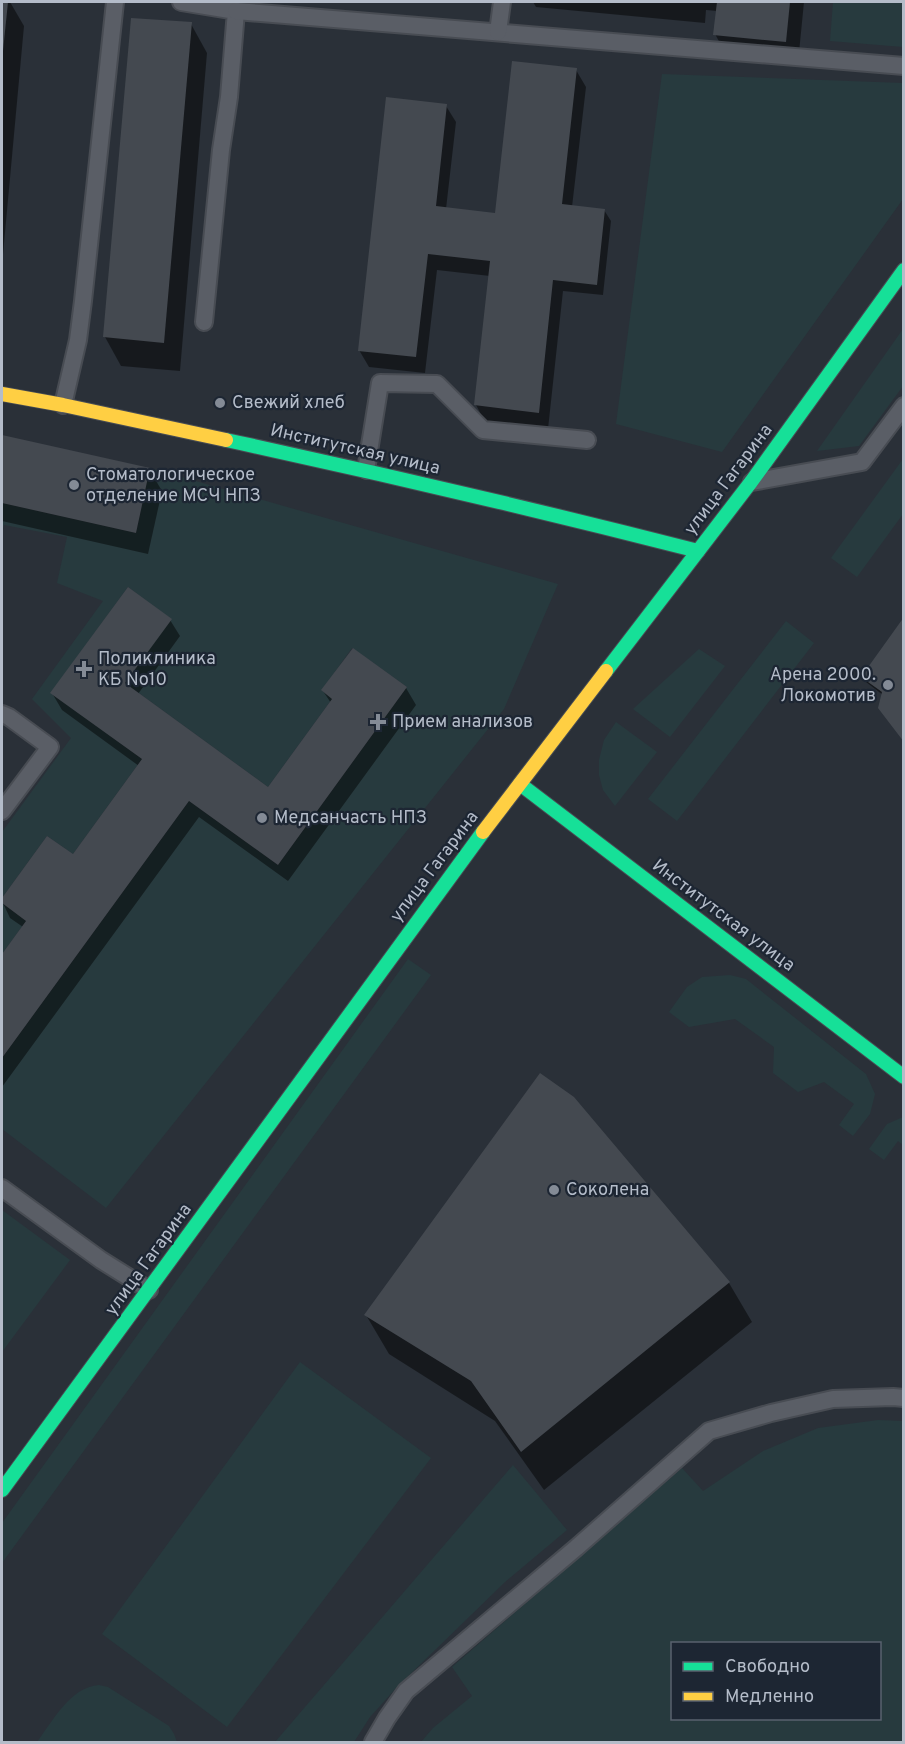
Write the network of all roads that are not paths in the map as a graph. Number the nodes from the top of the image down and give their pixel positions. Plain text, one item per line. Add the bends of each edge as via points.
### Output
1 (115, 2) edge
2 (181, 2) edge
3 (502, 2) edge
4 (236, 11) junction
5 (498, 32) junction
6 (903, 66) edge
7 (903, 270) edge
8 (204, 322) dead end
9 (2, 394) edge
10 (63, 405) junction
11 (903, 406) edge
12 (587, 440) dead end
13 (366, 470) junction
14 (751, 482) junction
15 (698, 552) junction
16 (2, 714) edge
17 (520, 784) junction
18 (2, 811) edge
19 (903, 1077) edge
20 (2, 1188) edge
21 (149, 1290) junction
22 (903, 1398) edge
23 (2, 1490) edge
24 (373, 1743) edge

1 - 10 lane via 78,340
2 - 4 lane
3 - 5 lane
4 - 5 lane
4 - 8 lane
5 - 6 lane
7 - 14 main road, улица Гагарина
9 - 10 main road, Институтская улица
10 - 13 main road, Институтская улица
11 - 14 lane via 862,462
12 - 13 lane via 483,430 437,384 380,383
13 - 15 main road, Институтская улица
14 - 15 main road, улица Гагарина
15 - 17 main road, улица Гагарина
16 - 18 lane via 50,747
17 - 19 main road, Институтская улица
17 - 21 main road, улица Гагарина
20 - 21 lane
21 - 23 main road, улица Гагарина
22 - 24 lane via 833,1399 709,1431 406,1691

